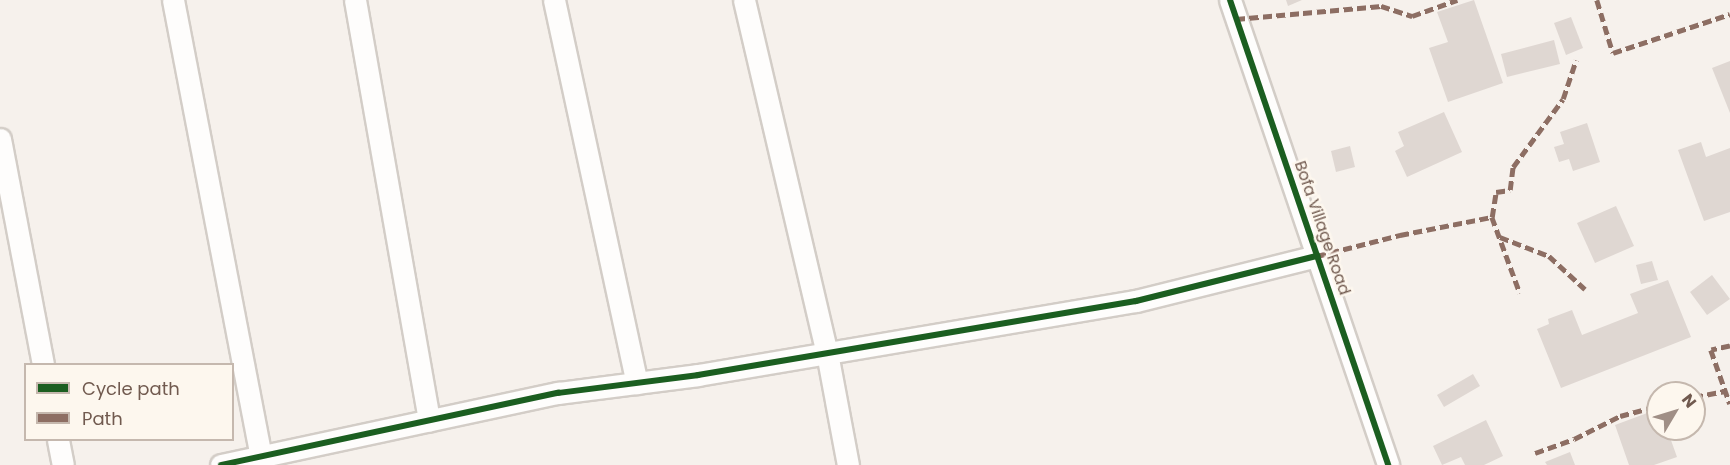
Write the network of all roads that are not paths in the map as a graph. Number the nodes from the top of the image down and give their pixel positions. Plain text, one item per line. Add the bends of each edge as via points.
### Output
1 (173, 0) edge
2 (356, 0) edge
3 (555, 0) edge
4 (744, 0) edge
5 (1230, 0) edge
6 (0, 139) edge
7 (1317, 256) junction
8 (827, 353) junction
9 (43, 363) edge
10 (637, 383) junction
11 (429, 421) junction
12 (58, 441) edge
13 (261, 457) junction
14 (63, 465) edge
15 (221, 465) edge
16 (848, 465) edge
17 (1388, 465) edge

1 - 13 street
2 - 11 street
3 - 10 street
4 - 8 street
5 - 7 street, Bofa Village Road
6 - 9 street
7 - 8 street via 1136,301
7 - 17 street, Bofa Village Road
8 - 10 street
8 - 16 street
10 - 11 street via 558,393
11 - 13 street
12 - 14 street
13 - 15 street

